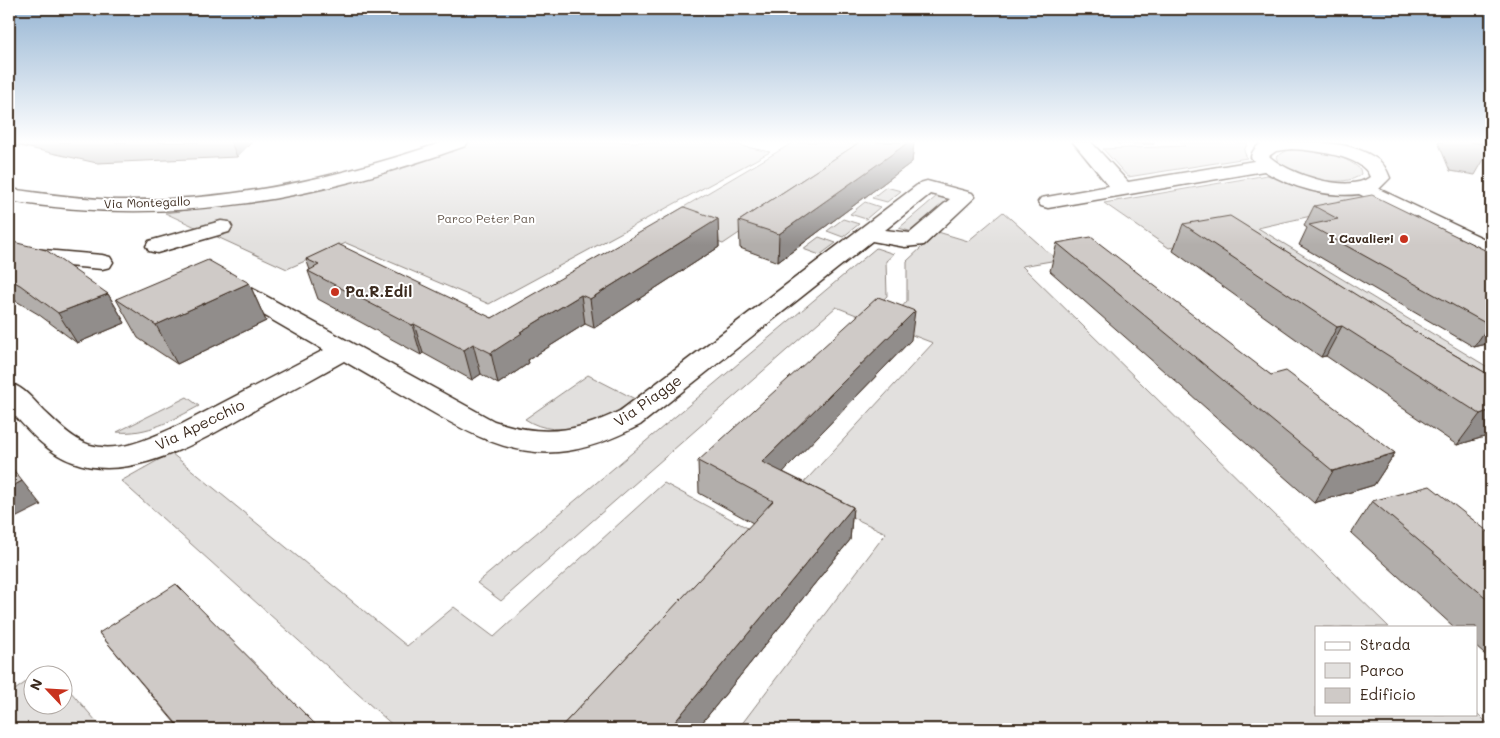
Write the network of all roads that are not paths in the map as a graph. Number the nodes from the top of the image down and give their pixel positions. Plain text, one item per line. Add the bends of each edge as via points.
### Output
1 (346, 176) edge
2 (1113, 176) edge
3 (1195, 176) edge
4 (1289, 176) edge
5 (1381, 176) edge
6 (1362, 188) junction
7 (1124, 189) junction
8 (9, 195) edge
9 (1048, 202) dead end
10 (220, 227) dead end
11 (869, 234) dead end
12 (158, 246) dead end
13 (1491, 250) edge
14 (9, 254) edge
15 (102, 262) dead end
16 (220, 280) edge
17 (345, 350) junction
18 (9, 392) edge

1 - 8 street, Via Montegallo via 280,191 164,204 103,205
2 - 7 street
3 - 7 street
4 - 6 street via 1306,183
5 - 6 street via 1374,184
6 - 13 street
7 - 9 street
10 - 12 street
11 - 17 street, Via Piagge via 636,414 576,440 539,443 488,430
14 - 15 street
16 - 17 street, Via Piagge
17 - 18 street, Via Apecchio via 179,438 142,452 112,458 94,458 75,451 32,416

